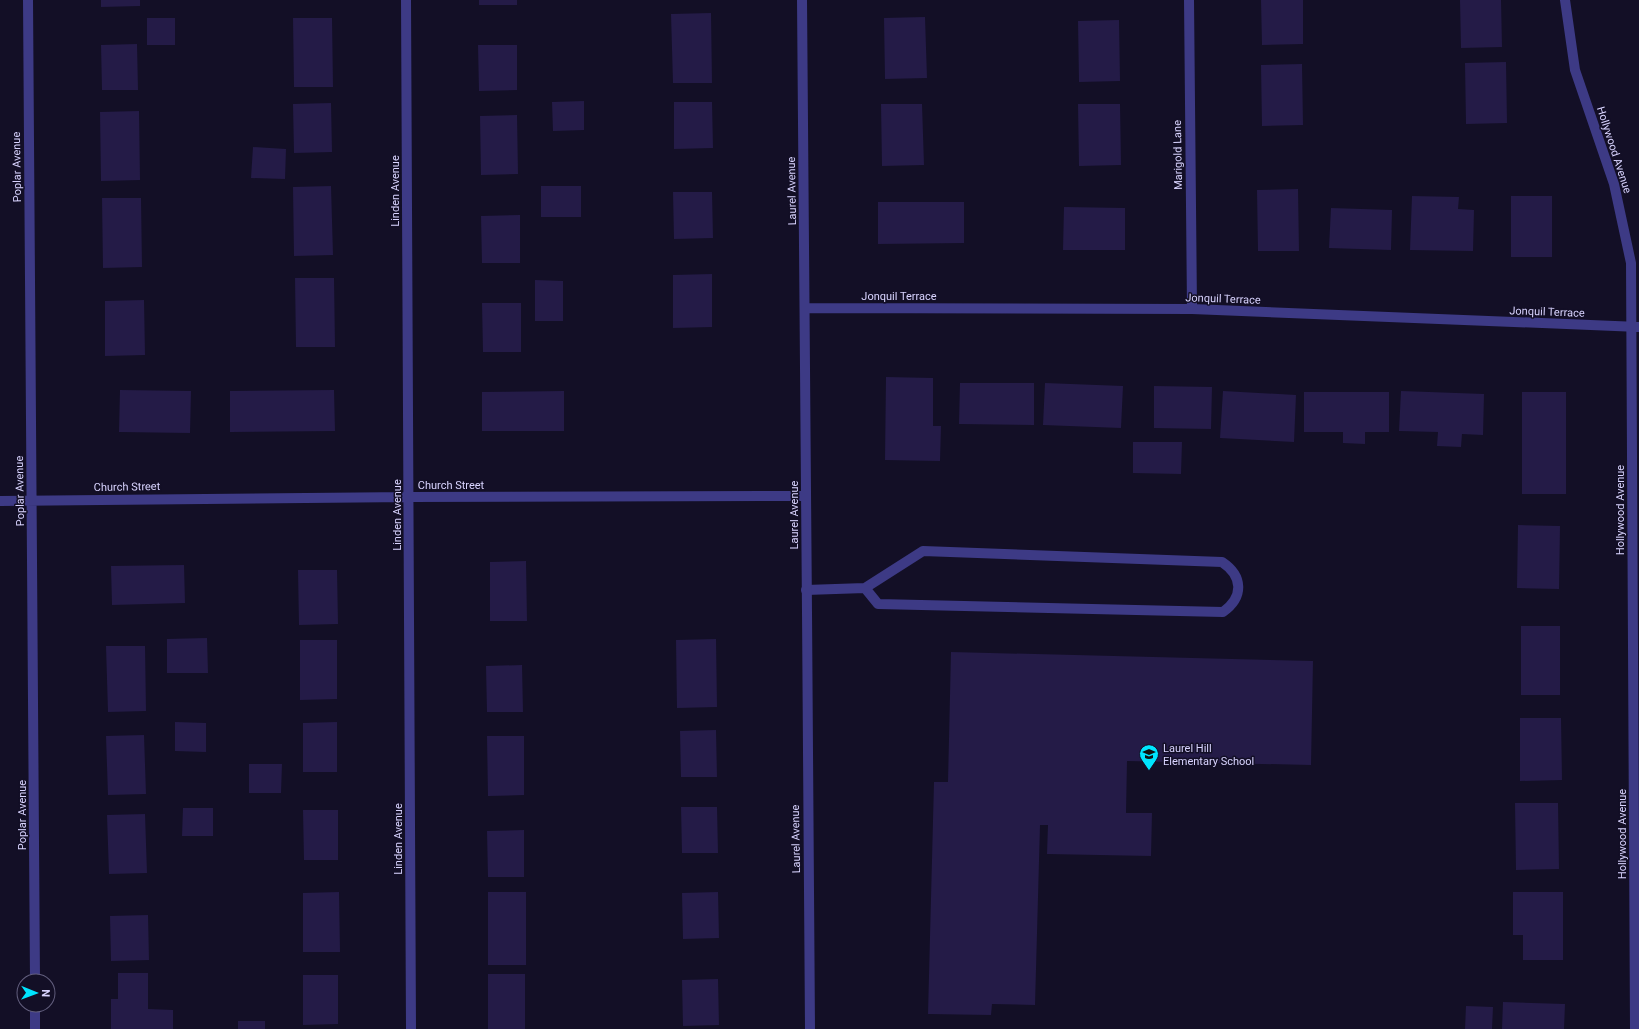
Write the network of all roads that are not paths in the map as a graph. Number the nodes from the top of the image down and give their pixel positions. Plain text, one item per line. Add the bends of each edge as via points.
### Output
1 (28, 0) edge
2 (406, 0) edge
3 (802, 0) edge
4 (1189, 0) edge
5 (1566, 0) edge
6 (806, 308) junction
7 (1192, 309) junction
8 (1635, 327) edge
9 (805, 496) junction
10 (409, 497) junction
11 (0, 500) edge
12 (32, 500) junction
13 (865, 588) junction
14 (806, 590) junction
15 (1636, 734) edge
16 (35, 973) edge
17 (35, 1013) edge
18 (35, 1029) edge
19 (410, 1029) edge
20 (810, 1029) edge
21 (1635, 1029) edge

1 - 12 street, Poplar Avenue
2 - 10 street, Linden Avenue
3 - 6 street, Laurel Avenue
4 - 7 street, Marigold Lane
5 - 8 street, Hollywood Avenue via 1575,70 1614,184 1631,263
6 - 7 street, Jonquil Terrace
6 - 9 street, Laurel Avenue
7 - 8 street, Jonquil Terrace
8 - 15 street, Hollywood Avenue
9 - 10 street, Church Street
9 - 14 street, Laurel Avenue
10 - 12 street, Church Street
10 - 19 street, Linden Avenue
11 - 12 street, Church Street
12 - 16 street, Poplar Avenue
13 - 13 street via 878,604 1223,612 1236,600 1238,582 1235,574 1222,562 923,551
13 - 14 street
14 - 20 street, Laurel Avenue
15 - 21 street, Hollywood Avenue
17 - 18 street

